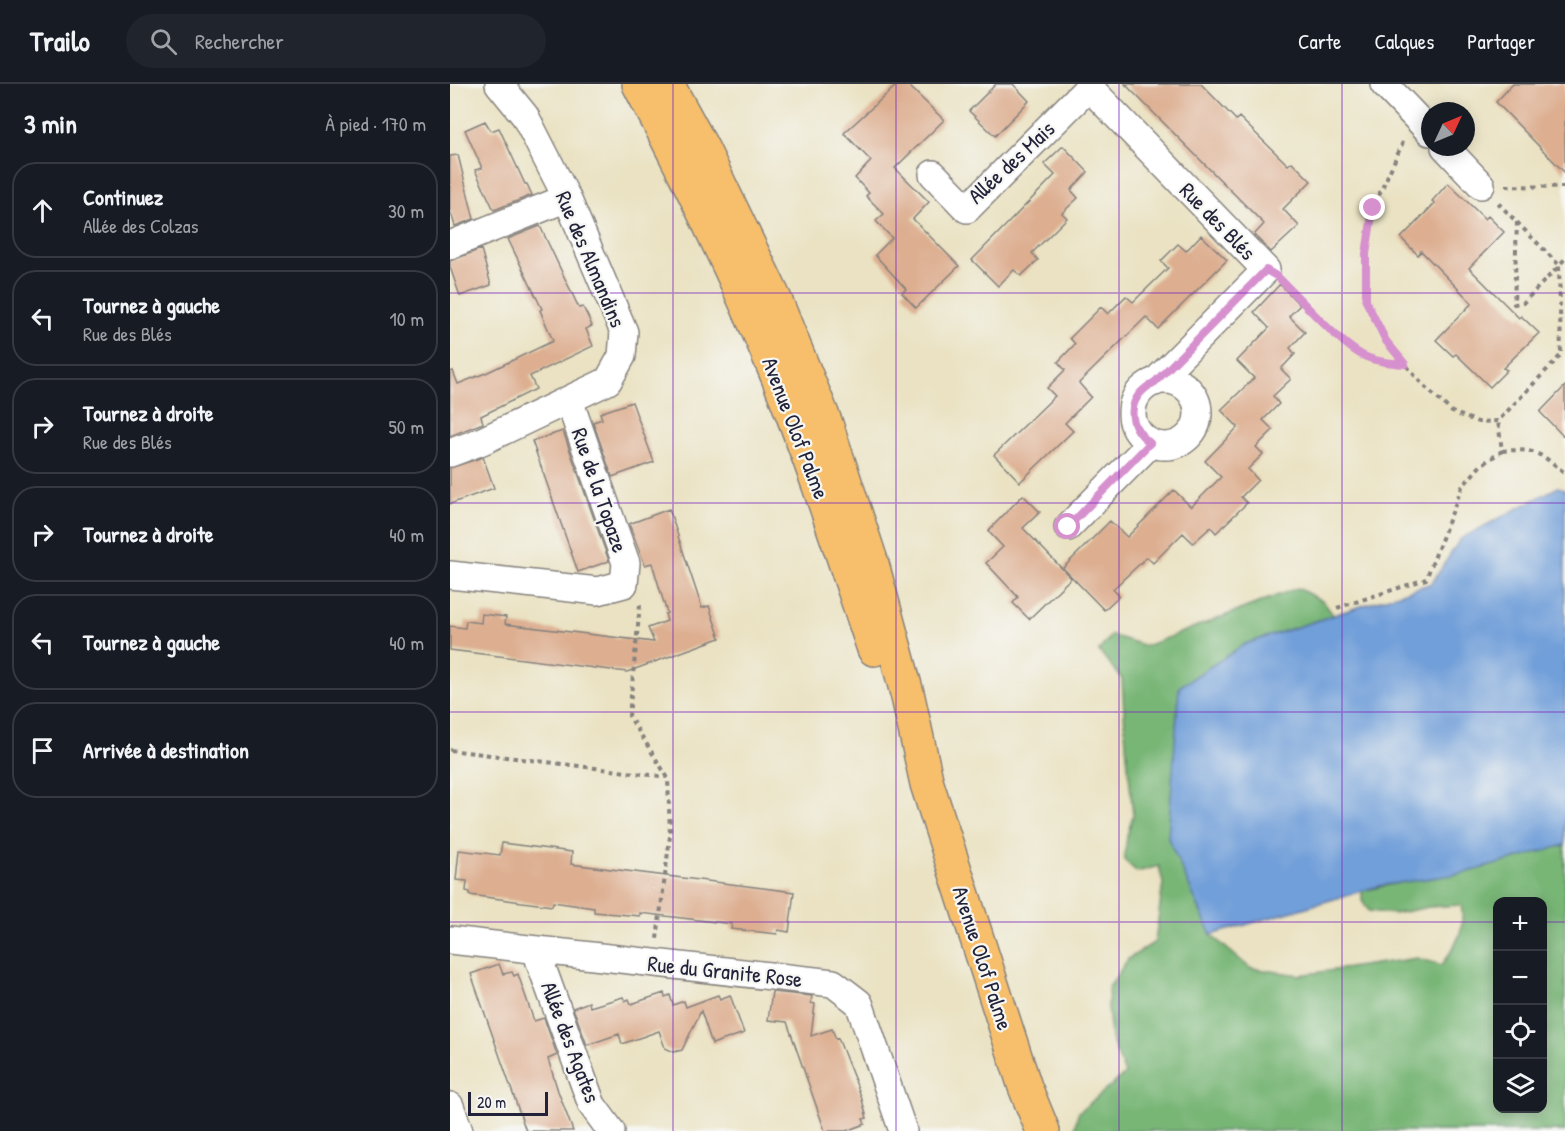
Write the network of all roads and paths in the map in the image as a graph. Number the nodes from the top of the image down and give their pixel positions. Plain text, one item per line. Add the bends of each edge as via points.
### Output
1 (499, 84) edge
2 (639, 84) edge
3 (667, 84) edge
4 (1384, 84) edge
5 (1090, 86) edge
6 (1421, 123) edge
7 (1421, 127) edge
8 (1453, 156) edge
9 (933, 174) dead end
10 (1481, 185) junction
11 (1565, 188) edge
12 (567, 198) junction
13 (1517, 222) junction
14 (450, 245) edge
15 (1565, 259) edge
16 (1559, 265) junction
17 (1266, 270) junction
18 (1559, 286) junction
19 (1565, 292) edge
20 (1561, 355) junction
21 (1565, 360) edge
22 (1405, 364) junction
23 (1155, 382) junction
24 (569, 400) junction
25 (1498, 421) junction
26 (1150, 443) junction
27 (1502, 451) junction
28 (450, 453) edge
29 (1565, 473) edge
30 (1068, 527) dead end
31 (450, 575) edge
32 (624, 584) junction
33 (1337, 608) dead end
34 (450, 750) edge
35 (668, 778) junction
36 (927, 784) junction
37 (450, 940) edge
38 (536, 951) junction
39 (653, 963) junction
40 (450, 1106) edge
41 (459, 1131) edge
42 (611, 1131) edge
43 (903, 1131) edge
44 (1043, 1131) edge

1 - 12 street, Rue des Almandins via 525,117
2 - 36 main road, Avenue Olof Palme via 740,287 778,377 893,709
3 - 36 main road, Avenue Olof Palme via 776,302 826,424 872,564
4 - 6 street
5 - 9 street, Allée des Mais via 967,209
5 - 17 street, Rue des Blés
7 - 22 path via 1397,154 1373,208 1366,254 1366,301 1386,341
8 - 10 street
10 - 11 path
10 - 13 path
12 - 14 street
12 - 24 street, Rue des Almandins via 624,332 622,356 608,381
13 - 16 path
13 - 16 path via 1514,304 1523,303
15 - 16 path
16 - 18 path
17 - 22 path via 1362,355 1380,362
17 - 23 street, Rue des Blés
18 - 19 path
18 - 20 path
20 - 21 path
20 - 25 path
22 - 25 path via 1452,412 1478,422
23 - 26 street, Rue des Blés via 1138,395 1132,417 1135,427
23 - 26 street via 1166,380 1186,387 1193,395 1198,416 1196,426 1182,442 1172,446
24 - 28 street, Rue des Almandins
24 - 32 street, Rue de la Topaze via 626,563
25 - 27 path
26 - 30 street
27 - 29 path via 1540,453
27 - 33 path via 1480,465 1462,487 1426,579
31 - 32 street, Rue de la Topaze via 598,591
32 - 35 path via 641,596 629,716
34 - 35 path
35 - 39 path via 670,836
36 - 44 main road, Avenue Olof Palme via 1025,1087
37 - 38 street, Rue du Granite Rose
38 - 39 street, Rue du Granite Rose
38 - 42 street, Allée des Agates via 592,1105
39 - 43 street, Rue du Granite Rose via 833,983 859,1004
40 - 41 street

